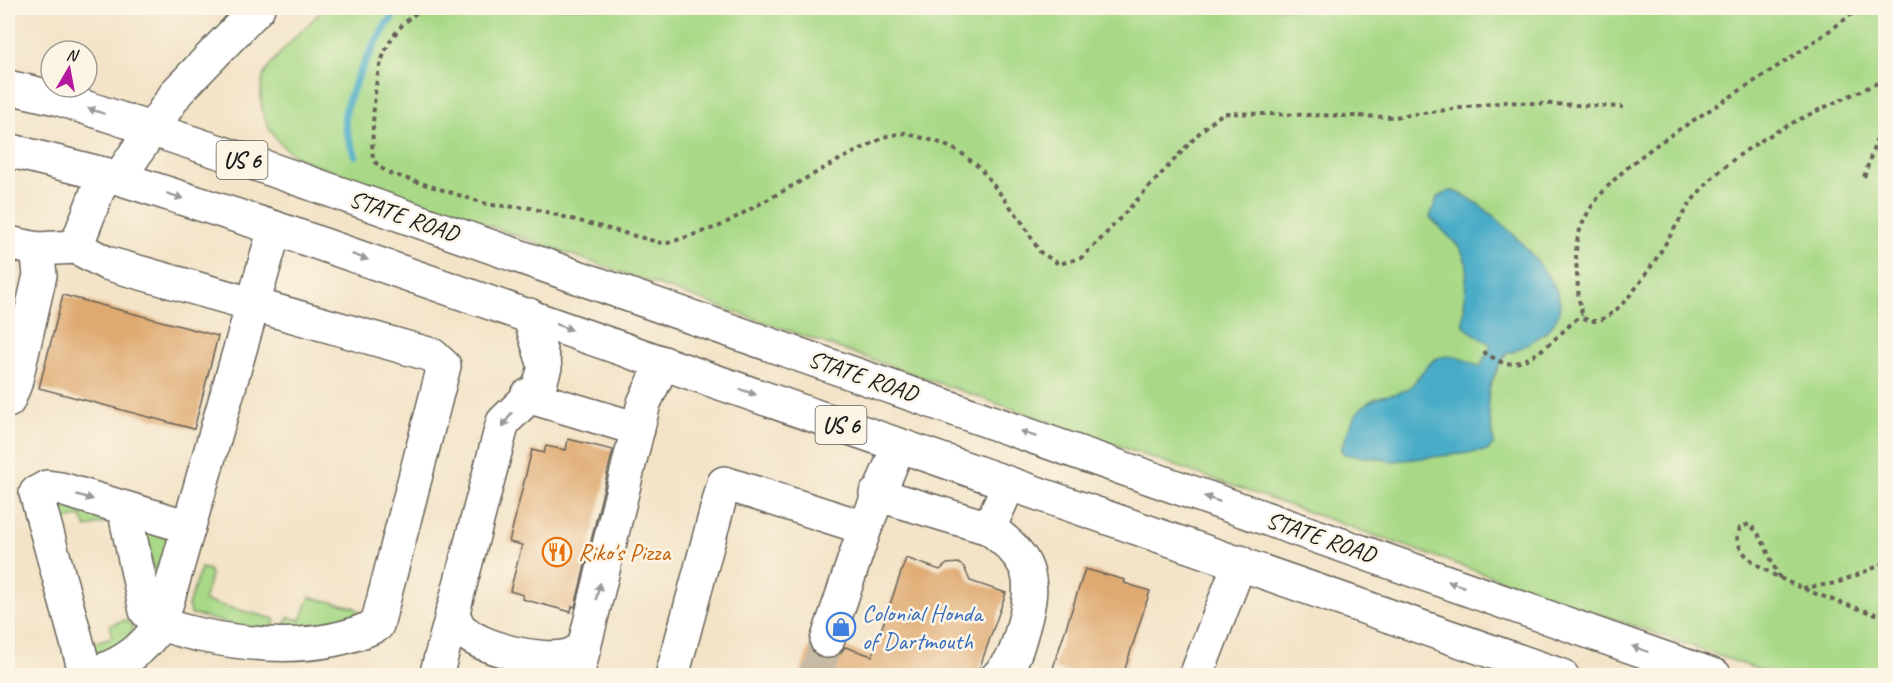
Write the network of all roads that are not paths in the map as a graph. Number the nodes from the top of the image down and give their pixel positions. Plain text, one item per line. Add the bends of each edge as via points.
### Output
1 (258, 8) edge
2 (8, 87) edge
3 (151, 129) junction
4 (8, 150) edge
5 (111, 176) junction
6 (275, 228) junction
7 (22, 246) edge
8 (76, 247) junction
9 (252, 303) junction
10 (529, 315) junction
11 (8, 349) edge
12 (663, 363) junction
13 (527, 396) junction
14 (8, 401) edge
15 (638, 429) junction
16 (898, 445) junction
17 (1010, 484) junction
18 (876, 494) junction
19 (124, 508) junction
20 (1258, 515) junction
21 (189, 527) junction
22 (865, 528) junction
23 (989, 528) junction
24 (1240, 562) junction
25 (453, 613) junction
26 (161, 622) junction
27 (826, 641) tunnel mouth
28 (581, 662) edge
29 (1524, 669) edge
30 (436, 675) edge
31 (672, 675) edge
32 (998, 675) edge
33 (1196, 675) edge
34 (1562, 675) edge
35 (1715, 675) edge

1 - 3 main road via 177,92
3 -> 2 main road, STATE ROAD / US 6 via 60,99
3 - 5 main road
20 -> 3 main road, STATE ROAD / US 6
4 - 5 main road, STATE ROAD / US 6
5 -> 6 main road, STATE ROAD / US 6
5 - 8 main road
6 - 9 main road
6 -> 10 main road, STATE ROAD / US 6
7 - 8 main road
7 - 11 main road via 25,271
7 - 14 main road via 40,275
8 - 9 main road via 106,263
9 - 21 main road
9 - 26 main road via 432,355 444,366 377,625 359,634 268,646 181,631
10 -> 12 main road, STATE ROAD / US 6
10 - 13 main road via 545,367 539,387
12 - 15 main road via 644,403
12 -> 16 main road, STATE ROAD / US 6
13 - 15 main road
13 -> 25 main road via 503,422
28 -> 15 main road
16 - 17 main road, STATE ROAD / US 6
16 - 18 main road
17 - 23 main road
17 - 24 main road, STATE ROAD / US 6
18 - 22 main road
18 - 23 main road
19 - 21 main road
19 - 26 main road via 146,611
26 -> 19 main road via 151,639 123,662 86,675 36,493 46,487
20 - 24 main road
35 -> 20 main road, STATE ROAD / US 6
21 - 26 main road
22 - 27 main road
22 - 31 main road via 724,483
23 - 32 main road via 1012,545 1029,574 1032,597 1014,660
24 - 29 main road, STATE ROAD / US 6
24 - 33 main road
25 - 28 main road via 460,628 476,641 551,658 569,656
25 - 30 main road
29 - 34 main road, STATE ROAD / US 6

